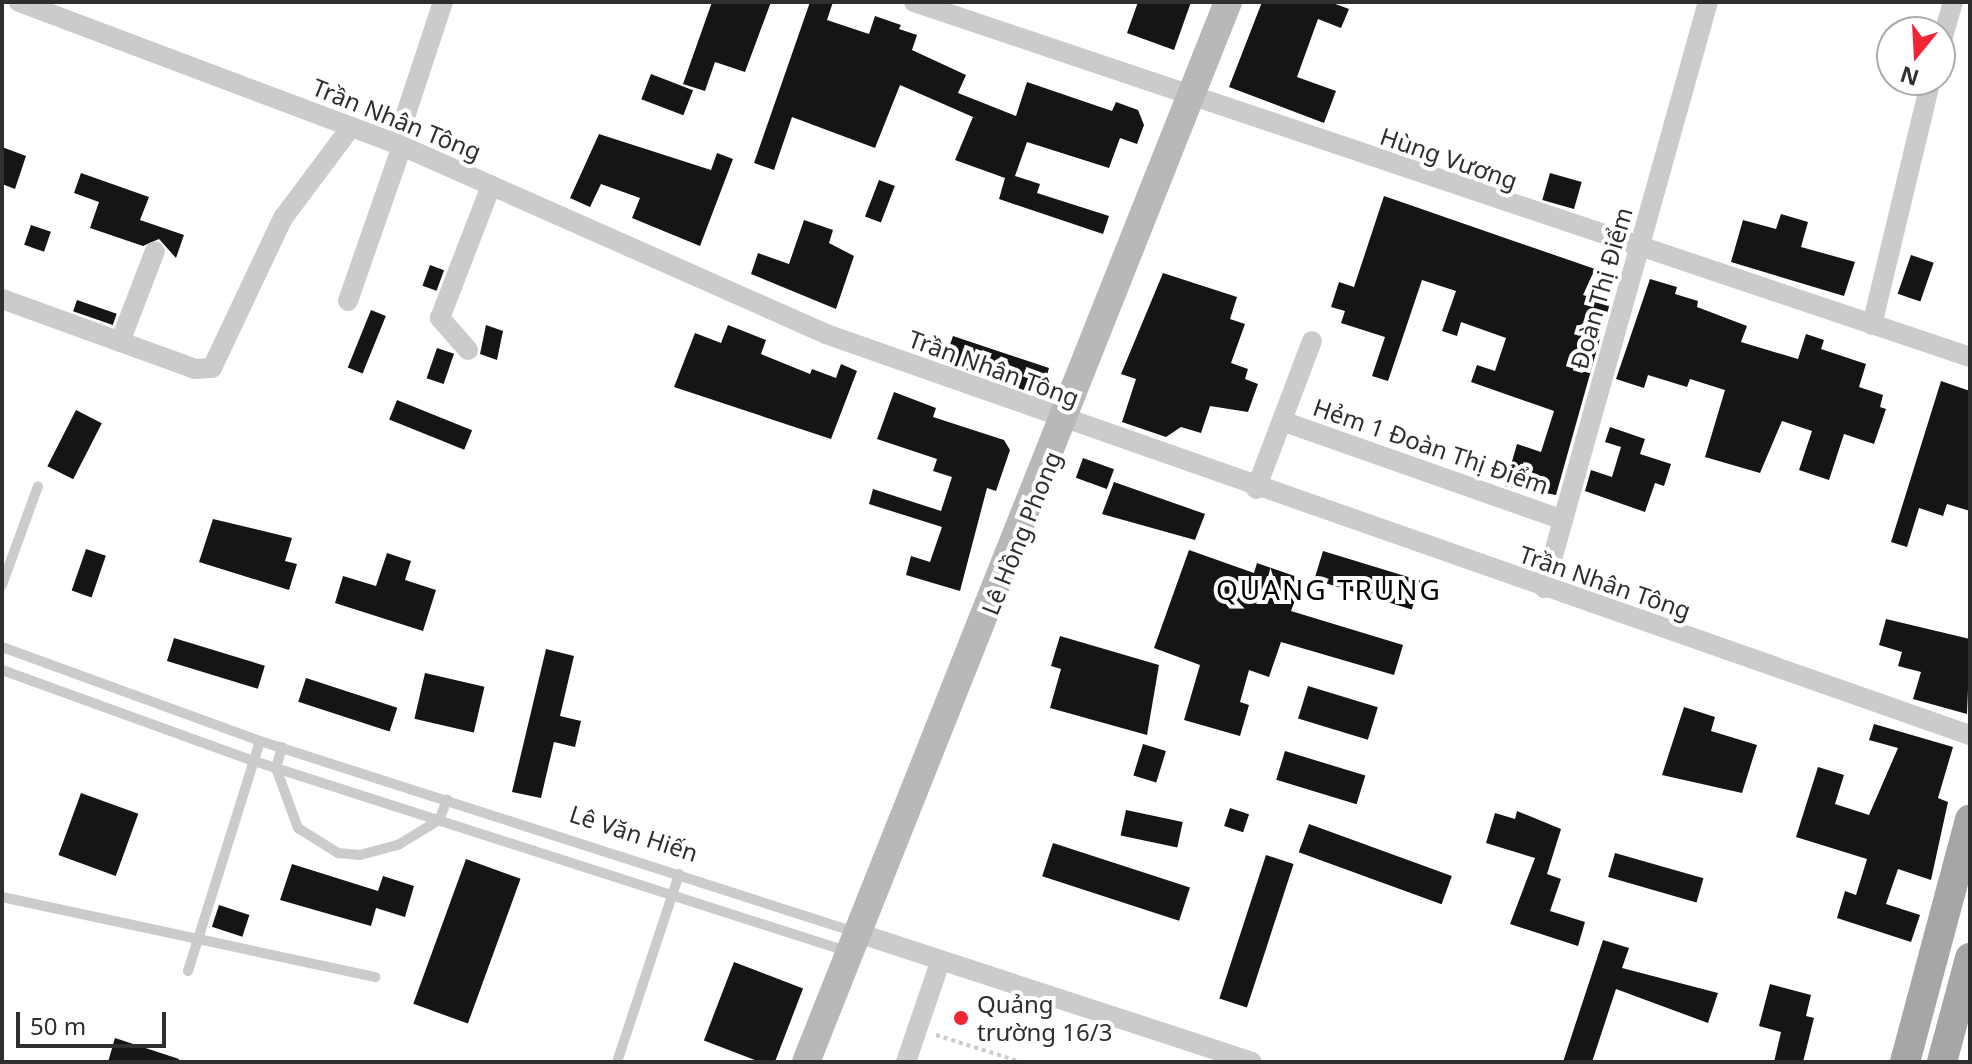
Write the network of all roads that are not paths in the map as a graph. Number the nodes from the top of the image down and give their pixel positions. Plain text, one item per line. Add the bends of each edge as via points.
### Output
1 (19, 2) edge
2 (443, 2) edge
3 (914, 2) edge
4 (1228, 2) edge
5 (1708, 2) edge
6 (1927, 96) edge
7 (1188, 97) junction
8 (351, 127) junction
9 (399, 145) junction
10 (491, 186) junction
11 (1639, 249) junction
12 (155, 251) dead end
13 (2, 299) edge
14 (348, 301) dead end
15 (1872, 325) junction
16 (1312, 341) dead end
17 (120, 342) junction
18 (468, 350) dead end
19 (1970, 357) edge
20 (1282, 421) junction
21 (1066, 422) junction
22 (38, 486) dead end
23 (1256, 489) junction
24 (1563, 520) junction
25 (2, 585) edge
26 (1544, 588) junction
27 (2, 647) edge
28 (2, 670) edge
29 (1970, 735) edge
30 (260, 741) junction
31 (282, 747) junction
32 (254, 761) junction
33 (276, 768) junction
34 (447, 800) junction
35 (439, 820) junction
36 (1970, 820) edge
37 (679, 874) junction
38 (673, 894) junction
39 (2, 897) edge
40 (196, 938) junction
41 (857, 944) junction
42 (1970, 958) edge
43 (940, 962) junction
44 (188, 971) dead end
45 (376, 977) dead end
46 (617, 1062) edge
47 (806, 1062) edge
48 (906, 1062) edge
49 (1252, 1062) edge
50 (1905, 1062) edge
51 (1942, 1062) edge

1 - 8 street, Trần Nhân Tông
2 - 9 street
3 - 7 street, Hùng Vương
4 - 7 street, Lê Hồng Phong
5 - 11 street, Đoàn Thị Điểm
6 - 15 street
7 - 11 street, Hùng Vương
7 - 21 street, Lê Hồng Phong
8 - 9 street, Trần Nhân Tông
8 - 17 street via 283,218 212,368 195,369
9 - 10 street, Trần Nhân Tông
9 - 14 street
10 - 18 street via 440,318
10 - 21 street, Trần Nhân Tông via 812,328
11 - 15 street, Hùng Vương
11 - 24 street, Đoàn Thị Điểm
12 - 17 street
13 - 17 street
15 - 19 street, Hùng Vương
16 - 20 street
20 - 23 street
20 - 24 street, Hẻm 1 Đoàn Thị Điểm
21 - 23 street, Trần Nhân Tông
21 - 41 street, Lê Hồng Phong
22 - 25 lane
23 - 26 street, Trần Nhân Tông
24 - 26 street, Đoàn Thị Điểm
26 - 29 street, Trần Nhân Tông
27 - 30 lane, Lê Văn Hiến
28 - 32 lane, Lê Văn Hiến
30 - 31 lane, Lê Văn Hiến
30 - 32 lane
31 - 33 lane
31 - 34 lane, Lê Văn Hiến
32 - 33 lane, Lê Văn Hiến
32 - 40 lane
33 - 35 lane, Lê Văn Hiến
33 - 35 lane via 298,828 338,853 360,855 398,845
34 - 35 lane
34 - 37 lane, Lê Văn Hiến
35 - 38 lane, Lê Văn Hiến
36 - 50 main road
37 - 38 lane
37 - 41 lane, Lê Văn Hiến
38 - 41 lane, Lê Văn Hiến
38 - 46 lane
39 - 40 lane
40 - 44 lane
40 - 45 lane
41 - 43 street, Lê Văn Hiến
41 - 47 street, Lê Hồng Phong
42 - 51 main road
43 - 48 street
43 - 49 street, Lê Văn Hiến

